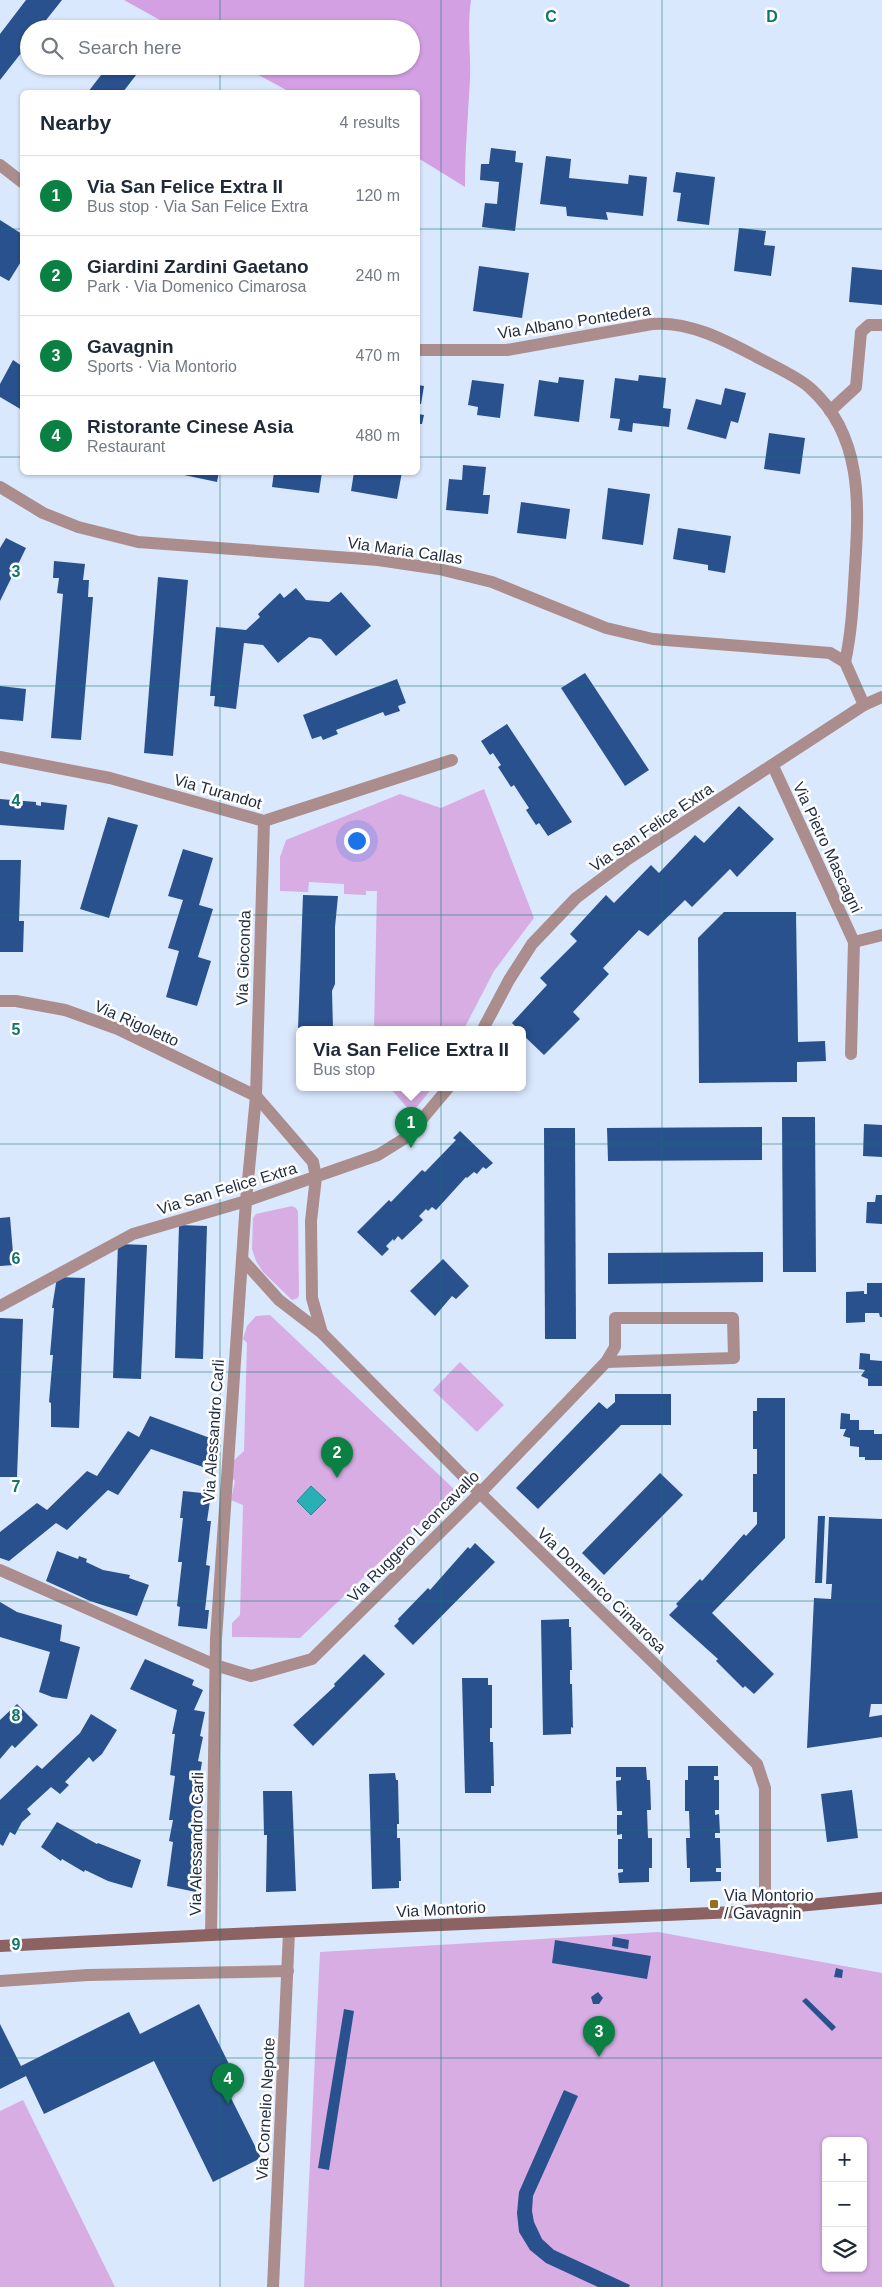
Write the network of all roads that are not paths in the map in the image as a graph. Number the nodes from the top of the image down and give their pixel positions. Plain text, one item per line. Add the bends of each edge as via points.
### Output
1 (0, 165) edge
2 (20, 180) edge
3 (882, 325) edge
4 (420, 350) edge
5 (830, 411) junction
6 (0, 487) edge
7 (846, 662) junction
8 (882, 697) edge
9 (864, 705) junction
10 (0, 758) edge
11 (452, 760) dead end
12 (773, 766) junction
13 (264, 821) junction
14 (882, 935) edge
15 (854, 942) junction
16 (0, 1001) edge
17 (485, 1026) edge
18 (851, 1054) dead end
19 (446, 1091) edge
20 (256, 1096) junction
21 (316, 1177) junction
22 (246, 1201) junction
23 (242, 1259) junction
24 (0, 1306) edge
25 (322, 1333) junction
26 (606, 1362) junction
27 (480, 1493) junction
28 (0, 1570) edge
29 (215, 1664) junction
30 (882, 1898) edge
31 (765, 1910) junction
32 (289, 1932) junction
33 (211, 1934) junction
34 (0, 1946) edge
35 (288, 1971) junction
36 (0, 1981) edge
37 (273, 2287) edge

1 - 2 street
3 - 5 street via 869,325 861,332 856,387
4 - 5 street, Via Albano Pontedera via 507,350 669,322 690,327 745,351 810,387
5 - 7 street, Via Albano Pontedera via 850,450 857,480 851,634
6 - 7 street, Via Maria Callas via 43,513 138,542 378,560 439,569 492,582 606,628 654,640 830,653
7 - 9 street
8 - 9 street, Via San Felice Extra
9 - 12 street, Via San Felice Extra
10 - 13 street, Via Turandot via 110,778
11 - 13 street, Via Turandot
12 - 15 street, Via Pietro Mascagni
12 - 17 street, Via San Felice Extra via 628,859 576,898 532,944
13 - 20 street, Via Gioconda
14 - 15 street
15 - 18 street, Via Pietro Mascagni
16 - 20 street, Via Rigoletto via 65,1010 118,1029
19 - 21 street, Via San Felice Extra via 407,1137 378,1155
20 - 21 street via 313,1162
20 - 22 street, Via Gioconda
21 - 22 street, Via San Felice Extra
21 - 25 street, Via Domenico Cimarosa via 311,1221 312,1298
22 - 23 street, Via Alessandro Carli
22 - 24 street, Via San Felice Extra via 133,1234
23 - 25 street, Via Domenico Cimarosa via 279,1300
23 - 29 street, Via Alessandro Carli
25 - 27 street, Via Domenico Cimarosa
26 - 26 street, Via Ruggero Leoncavallo via 734,1358 733,1318 615,1318 615,1347
26 - 27 street, Via Ruggero Leoncavallo
27 - 29 street, Via Ruggero Leoncavallo via 312,1659 251,1676
27 - 31 street, Via Domenico Cimarosa via 757,1764 765,1788
28 - 29 street
29 - 33 street, Via Alessandro Carli
30 - 31 street, Via Montorio
31 - 32 street, Via Montorio
32 - 33 street, Via Montorio
32 - 35 street, Via Cornelio Nepote
33 - 34 street, Via Montorio
35 - 36 street via 88,1975
35 - 37 street, Via Cornelio Nepote

